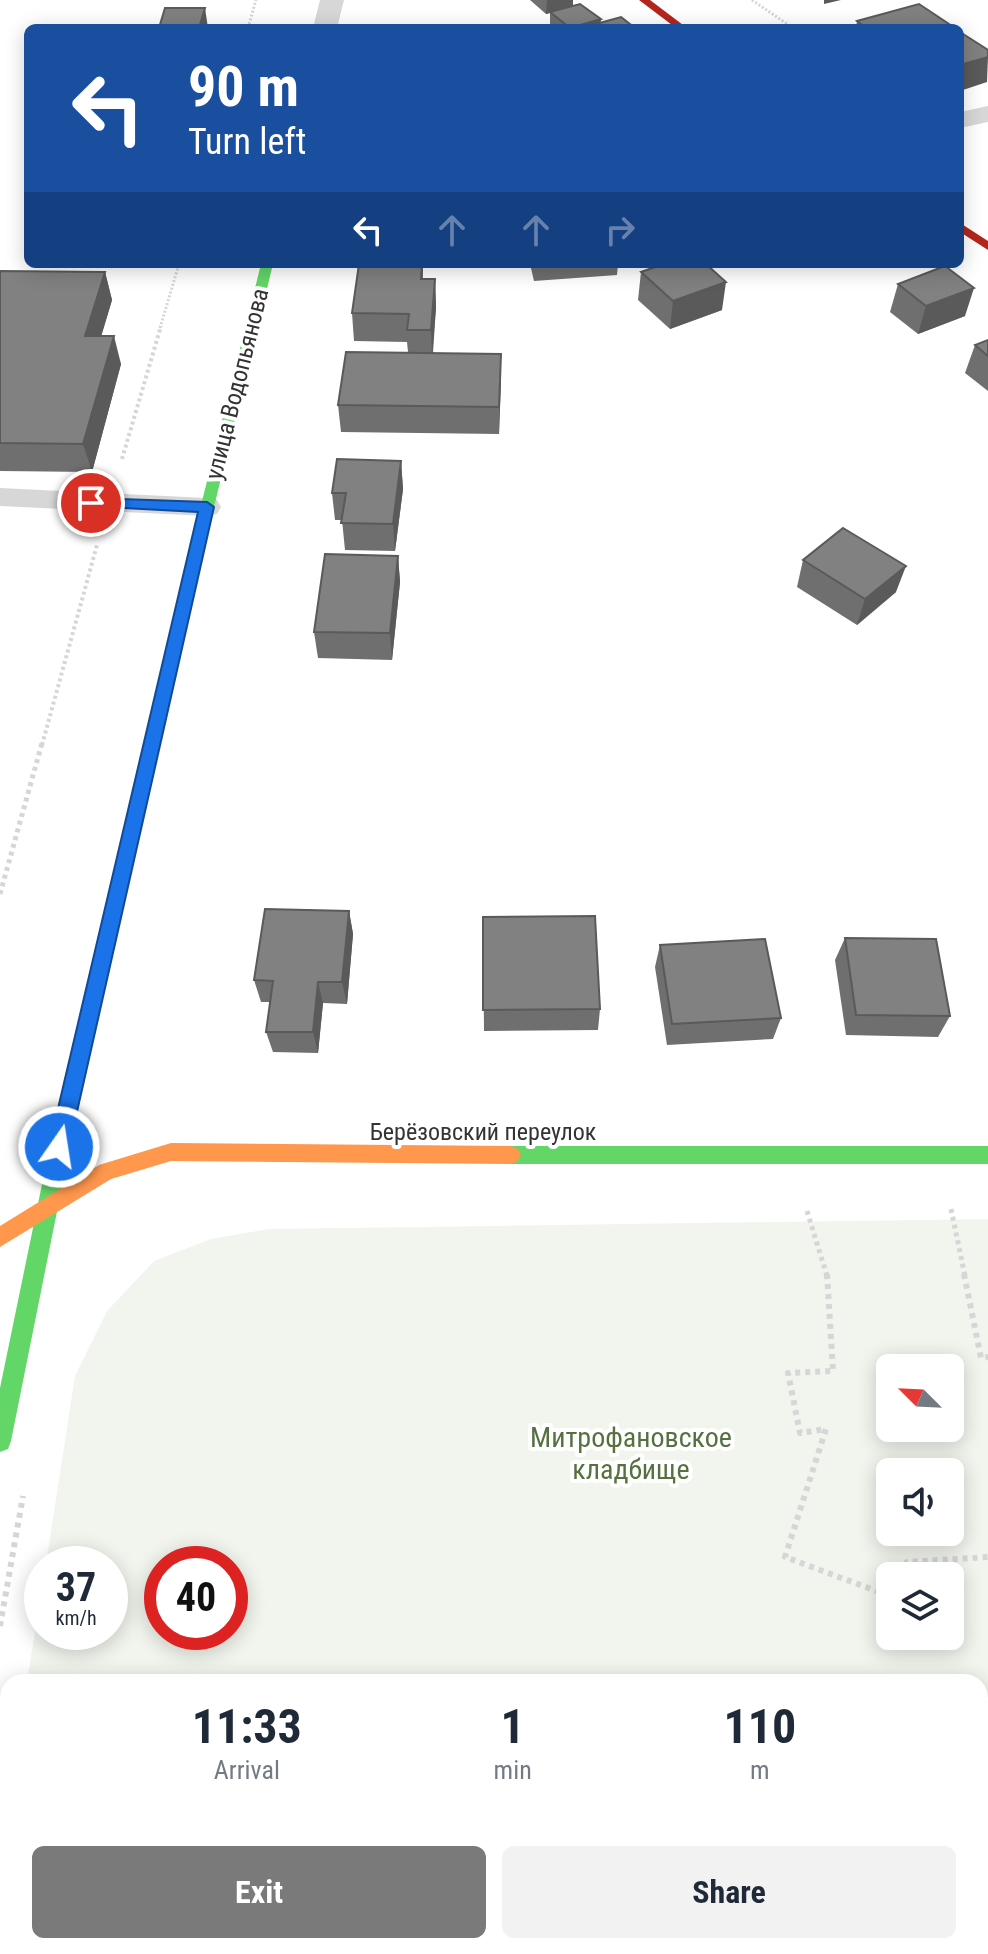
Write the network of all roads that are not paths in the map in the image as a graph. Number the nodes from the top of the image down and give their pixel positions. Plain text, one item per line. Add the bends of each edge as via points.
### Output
1 (332, 0) edge
2 (644, 0) edge
3 (326, 24) edge
4 (677, 24) edge
5 (988, 114) edge
6 (964, 119) edge
7 (964, 230) edge
8 (988, 246) edge
9 (266, 268) edge
10 (0, 497) edge
11 (207, 507) junction
12 (988, 1155) edge
13 (45, 1208) junction
14 (0, 1237) edge
15 (0, 1441) edge

1 - 3 street
2 - 4 street
5 - 6 street
7 - 8 street
9 - 11 street, улица Водопьянова
10 - 11 lane
11 - 13 street, улица Водопьянова
12 - 13 street, Берёзовский переулок via 171,1152 106,1171
13 - 14 street, Берёзовский переулок
13 - 15 street, улица Водопьянова

